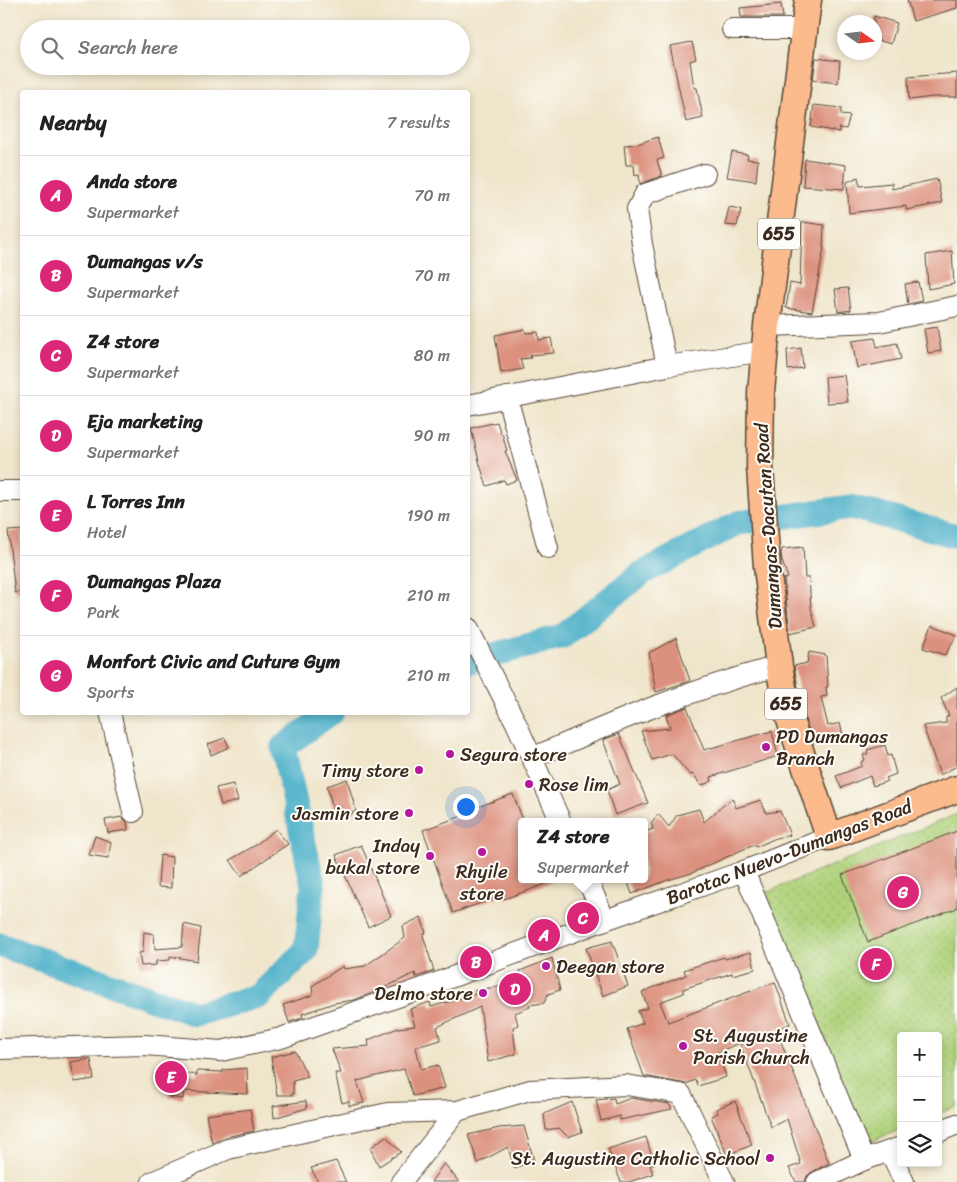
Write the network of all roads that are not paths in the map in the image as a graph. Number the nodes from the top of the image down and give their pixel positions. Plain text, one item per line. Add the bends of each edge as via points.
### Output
1 (808, 0) edge
2 (732, 29) dead end
3 (804, 30) junction
4 (705, 174) dead end
5 (957, 306) edge
6 (766, 338) junction
7 (667, 366) junction
8 (507, 397) junction
9 (470, 405) edge
10 (0, 491) edge
11 (20, 491) edge
12 (548, 548) dead end
13 (470, 632) edge
14 (778, 666) junction
15 (111, 715) edge
16 (532, 758) junction
17 (957, 789) edge
18 (133, 812) dead end
19 (559, 818) edge
20 (829, 837) junction
21 (744, 871) junction
22 (589, 883) edge
23 (605, 920) junction
24 (0, 1049) edge
25 (456, 1111) junction
26 (957, 1124) edge
27 (942, 1130) edge
28 (896, 1149) edge
29 (864, 1160) junction
30 (152, 1182) edge
31 (401, 1182) edge
32 (724, 1182) edge
33 (817, 1182) edge
34 (904, 1182) edge

1 - 3 main road, Dumangas-Dacutan Road / 655
2 - 3 street
3 - 6 main road, Dumangas-Dacutan Road / 655
4 - 7 street via 645,194 637,208
5 - 6 street via 879,322
6 - 7 street
6 - 14 main road, Dumangas-Dacutan Road / 655 via 760,468
7 - 8 street
8 - 9 street
8 - 12 street
10 - 11 street
13 - 16 street
14 - 16 street via 738,676 638,713
14 - 20 main road, Dumangas-Dacutan Road / 655 via 788,714
15 - 18 street
16 - 19 street
17 - 20 main road, Barotac Nuevo-Dumangas Road
20 - 21 street, Barotac Nuevo-Dumangas Road
21 - 23 street, Barotac Nuevo-Dumangas Road
21 - 29 street
22 - 23 street
23 - 24 street, Barotac Nuevo-Dumangas Road via 282,1038 221,1051 145,1044
25 - 30 street via 388,1113 228,1150
25 - 31 street
25 - 32 street via 530,1090 626,1085 680,1094
26 - 27 street
28 - 29 street
28 - 34 street
29 - 33 street

